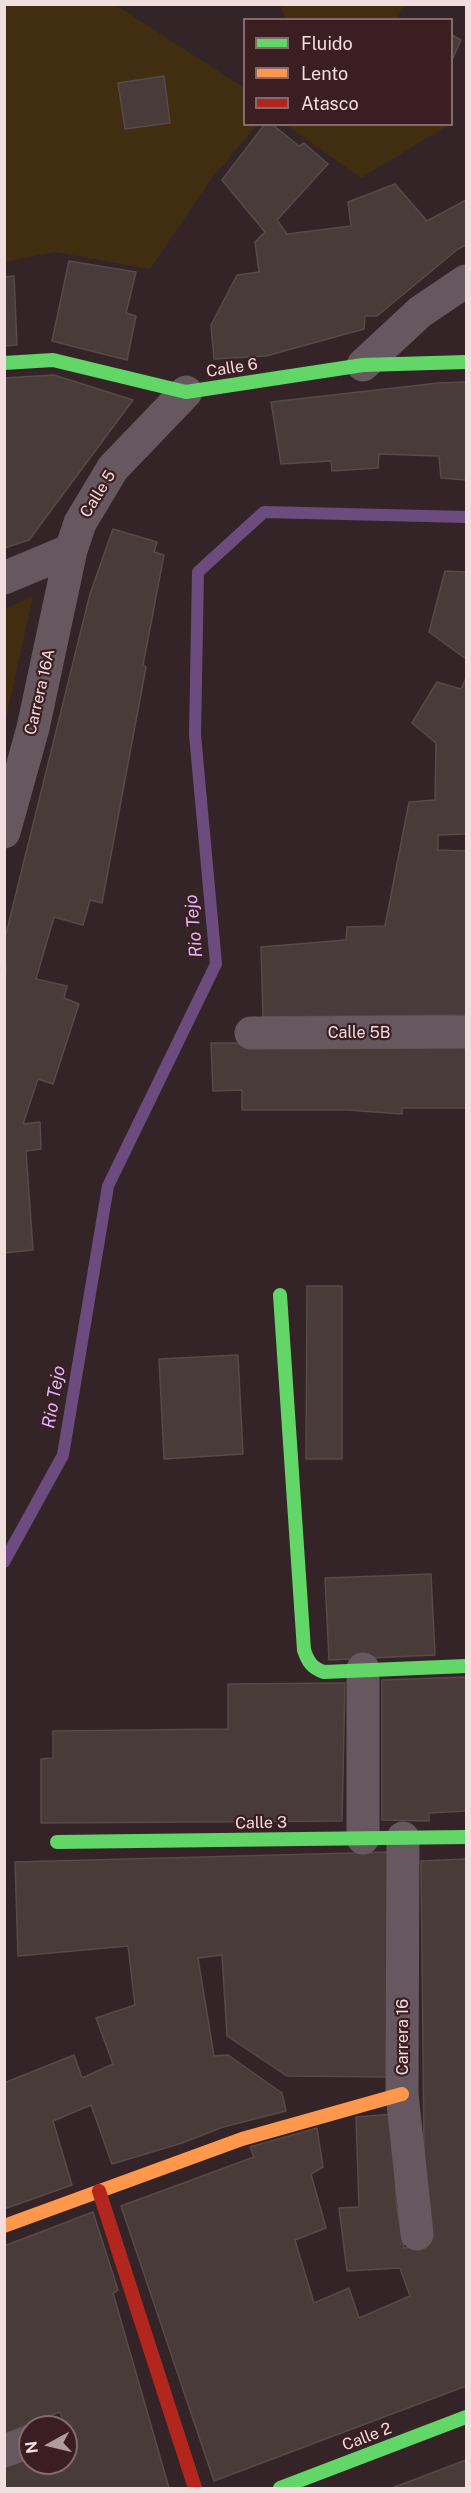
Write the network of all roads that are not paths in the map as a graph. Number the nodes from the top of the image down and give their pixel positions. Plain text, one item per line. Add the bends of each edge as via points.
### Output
1 (466, 281) edge
2 (466, 362) edge
3 (4, 363) edge
4 (363, 365) junction
5 (186, 392) junction
6 (71, 550) junction
7 (4, 578) edge
8 (4, 832) edge
9 (466, 1032) edge
10 (251, 1033) dead end
11 (280, 1295) dead end
12 (466, 1665) edge
13 (363, 1669) junction
14 (466, 1837) edge
15 (363, 1838) junction
16 (403, 1838) junction
17 (57, 1842) dead end
18 (402, 2094) junction
19 (99, 2191) junction
20 (4, 2226) edge
21 (417, 2234) dead end
22 (466, 2417) edge
23 (195, 2488) edge
24 (280, 2488) edge

1 - 4 street via 420,312
2 - 4 street, Calle 6
3 - 5 street, Calle 6 via 53,360
4 - 5 street, Calle 6
5 - 6 street, Calle 5 via 113,468 80,523
6 - 7 street
6 - 8 street, Carrera 16A via 33,728
9 - 10 street, Calle 5B
11 - 13 street via 304,1650 307,1663 314,1669
12 - 13 street
13 - 15 street
14 - 16 street, Calle 3
15 - 16 street, Calle 3
15 - 17 street, Calle 3
16 - 18 street, Carrera 16
18 - 19 street via 242,2139
18 - 21 street, Carrera 16
19 - 20 street
19 - 23 street
22 - 24 street, Calle 2

